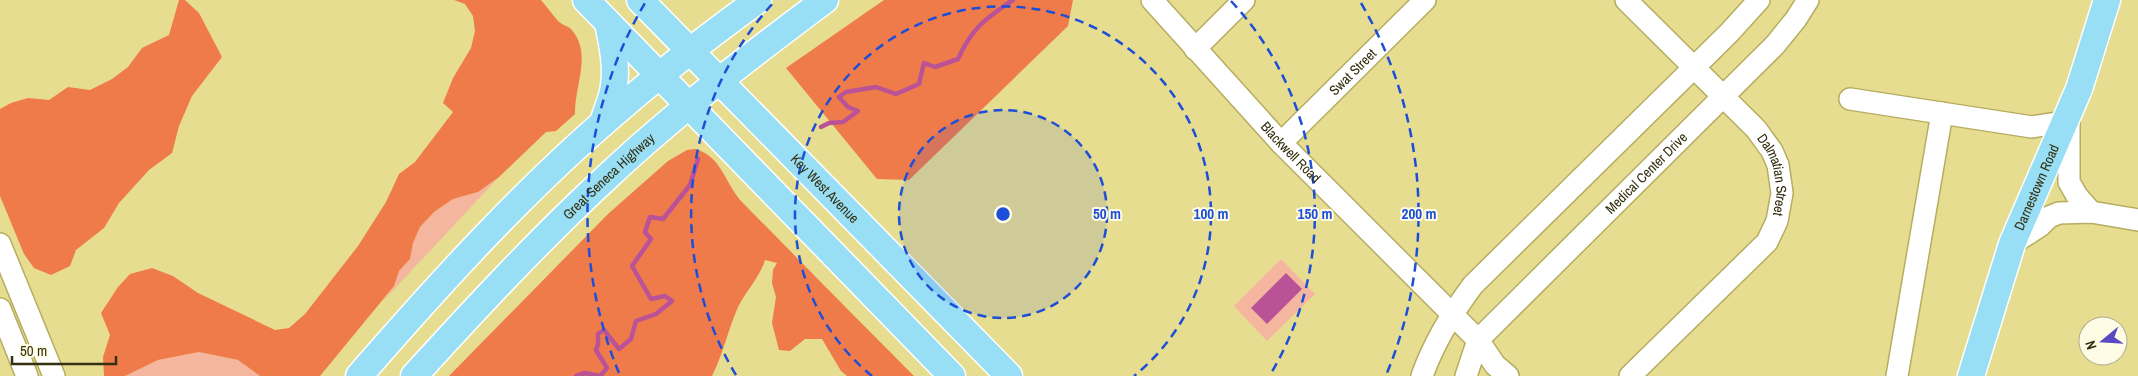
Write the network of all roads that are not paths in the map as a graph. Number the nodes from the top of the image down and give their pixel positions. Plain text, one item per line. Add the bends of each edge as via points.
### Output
1 (586, 0) edge
2 (640, 0) edge
3 (758, 0) edge
4 (825, 0) edge
5 (1152, 0) edge
6 (1244, 0) edge
7 (1425, 0) edge
8 (1626, 0) edge
9 (1758, 0) edge
10 (1808, 0) edge
11 (2107, 0) edge
12 (608, 23) junction
13 (1195, 49) junction
14 (689, 51) junction
15 (1694, 68) junction
16 (660, 76) junction
17 (718, 81) junction
18 (1723, 96) junction
19 (1850, 99) dead end
20 (688, 106) junction
21 (1942, 113) junction
22 (2066, 116) junction
23 (603, 123) junction
24 (1280, 143) junction
25 (2091, 212) junction
26 (2138, 220) edge
27 (0, 244) edge
28 (2012, 244) junction
29 (0, 309) edge
30 (1451, 314) junction
31 (1478, 340) junction
32 (27, 376) edge
33 (54, 376) edge
34 (359, 376) edge
35 (414, 376) edge
36 (952, 376) edge
37 (1009, 376) edge
38 (1422, 376) edge
39 (1466, 376) edge
40 (1508, 376) edge
41 (1630, 376) edge
42 (1897, 376) edge
43 (1970, 376) edge

1 - 12 main road
2 - 14 main road, Key West Avenue
3 - 14 main road
4 - 17 main road, Great Seneca Highway
5 - 13 street, Blackwell Road
6 - 13 street
7 - 24 street, Swat Street
8 - 15 street, Dalmatian Street
9 - 15 street
10 - 18 street, Medical Center Drive via 1775,45
11 - 22 main road, Darnestown Road via 2079,89
12 - 16 main road
12 - 23 main road via 614,57 614,88
13 - 24 street, Blackwell Road
14 - 16 main road
14 - 17 main road, Key West Avenue
15 - 18 street, Dalmatian Street
15 - 30 street via 1473,285
16 - 20 main road
16 - 23 main road
17 - 20 main road, Great Seneca Highway
17 - 37 main road, Key West Avenue
18 - 31 street, Medical Center Drive
18 - 41 street, Dalmatian Street via 1756,128 1772,151 1782,193 1777,221 1767,242
19 - 21 street
20 - 35 main road, Great Seneca Highway via 608,175 558,224
20 - 36 main road
21 - 22 street via 2032,127
21 - 42 street
22 - 25 street via 2069,182 2076,196
22 - 28 main road, Darnestown Road
23 - 34 main road via 425,300
24 - 30 street, Blackwell Road
25 - 26 street
25 - 28 street via 2059,213 2049,217
27 - 33 street
28 - 43 main road, Darnestown Road
29 - 32 street
30 - 31 street, Blackwell Road
30 - 38 street
31 - 39 street
31 - 40 street via 1495,365

